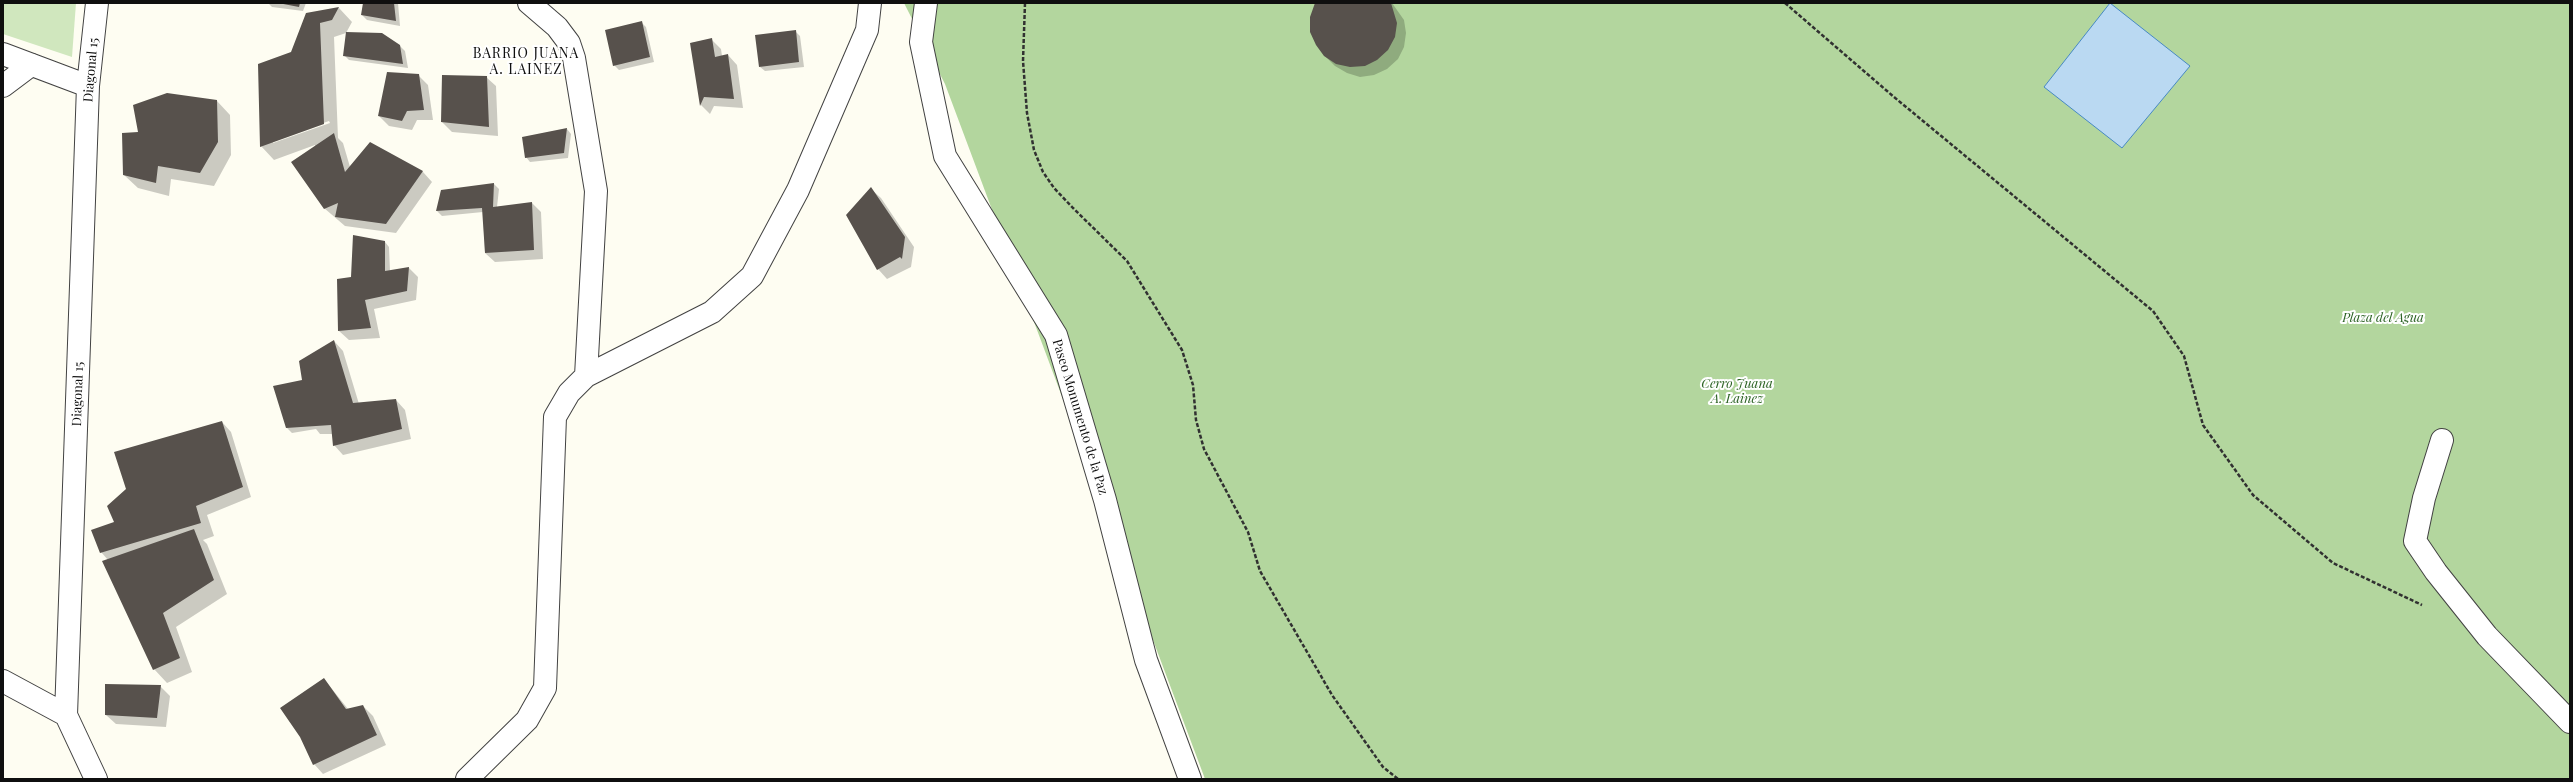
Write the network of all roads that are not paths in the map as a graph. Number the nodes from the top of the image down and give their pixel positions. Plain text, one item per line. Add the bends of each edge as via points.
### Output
1 (97, 3) edge
2 (529, 3) edge
3 (870, 3) edge
4 (926, 3) edge
5 (3, 54) edge
6 (31, 65) junction
7 (3, 86) edge
8 (88, 86) junction
9 (586, 376) junction
10 (2442, 440) dead end
11 (3, 679) edge
12 (66, 715) junction
13 (2570, 722) edge
14 (96, 779) edge
15 (467, 779) edge
16 (1190, 779) edge

1 - 8 street, Diagonal 15
2 - 9 street via 557,27 569,43 574,58 596,191
3 - 9 street via 867,30 798,190 752,276 712,312
4 - 16 street, Paseo Monumento de la Paz via 921,42 945,156 1056,335 1105,500 1146,660
5 - 6 street
6 - 7 street
6 - 8 street
8 - 12 street, Diagonal 15
9 - 15 street via 569,393 556,417 545,688 527,720
10 - 13 street via 2424,498 2415,541 2487,636
11 - 12 street
12 - 14 street, Diagonal 15

